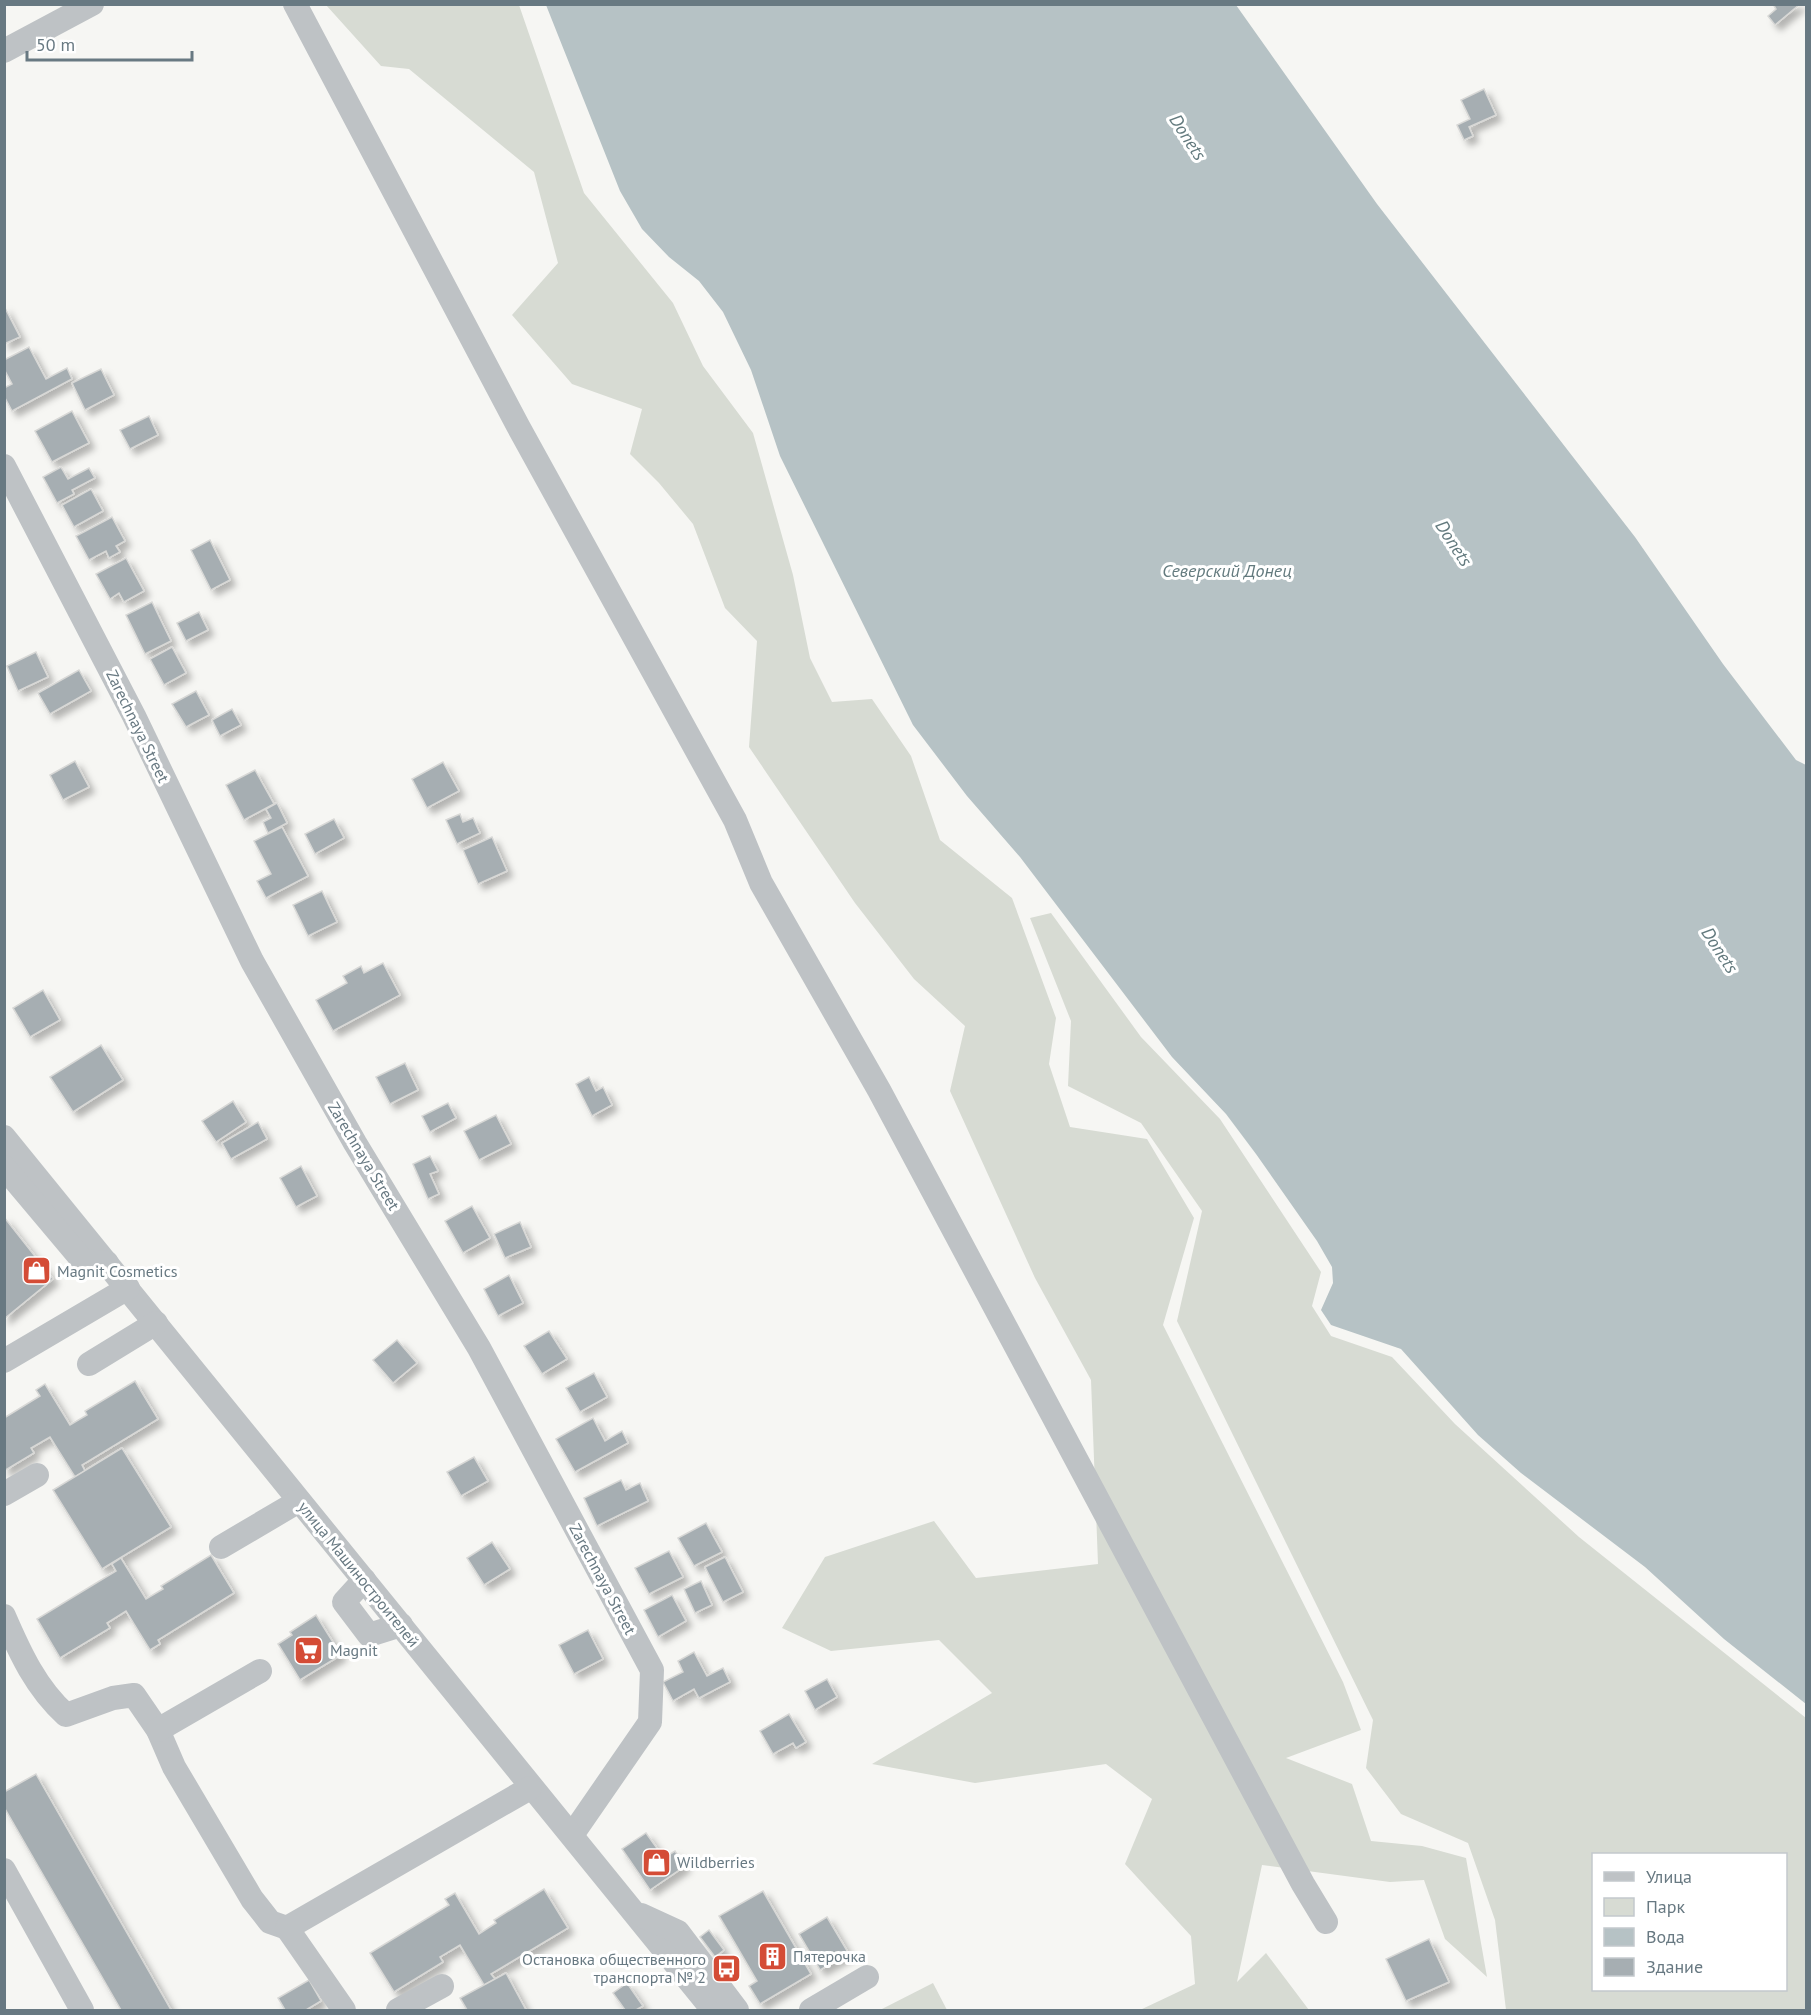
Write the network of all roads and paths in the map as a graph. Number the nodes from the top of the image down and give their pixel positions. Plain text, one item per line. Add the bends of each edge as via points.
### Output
1 (92, 4) edge
2 (295, 4) edge
3 (4, 51) edge
4 (4, 466) edge
5 (4, 1137) edge
6 (4, 1167) edge
7 (107, 1263) junction
8 (128, 1288) junction
9 (156, 1323) junction
10 (4, 1361) edge
11 (89, 1364) dead end
12 (37, 1475) dead end
13 (4, 1494) edge
14 (299, 1501) junction
15 (221, 1547) dead end
16 (4, 1616) edge
17 (260, 1671) dead end
18 (158, 1730) junction
19 (530, 1788) junction
20 (572, 1835) junction
21 (4, 1870) edge
22 (636, 1913) junction
23 (1326, 1922) dead end
24 (287, 1928) junction
25 (867, 1977) dead end
26 (442, 1986) dead end
27 (82, 2010) edge
28 (344, 2010) edge
29 (398, 2010) edge
30 (713, 2010) edge
31 (737, 2010) edge
32 (811, 2010) edge

1 - 3 street
2 - 23 street via 518,426 735,820 761,884 879,1090
4 - 20 street, Zarechnaya Street via 134,716 252,961 355,1143 479,1348 652,1670 650,1722
5 - 7 street, улица Машиностроителей
6 - 7 street via 83,1261
7 - 8 street, улица Машиностроителей
8 - 9 street, улица Машиностроителей
8 - 10 street
9 - 11 street
9 - 14 street, улица Машиностроителей
12 - 13 street
14 - 15 street
14 - 19 street, улица Машиностроителей
16 - 18 street via 21,1655 50,1700 66,1715 134,1695
17 - 18 street
18 - 24 street via 174,1767 252,1899 270,1922
19 - 20 street, улица Машиностроителей
19 - 24 street
20 - 22 street, улица Машиностроителей
21 - 27 street
22 - 30 street, улица Машиностроителей
22 - 31 street via 678,1932
24 - 28 street
25 - 32 street
26 - 29 street

